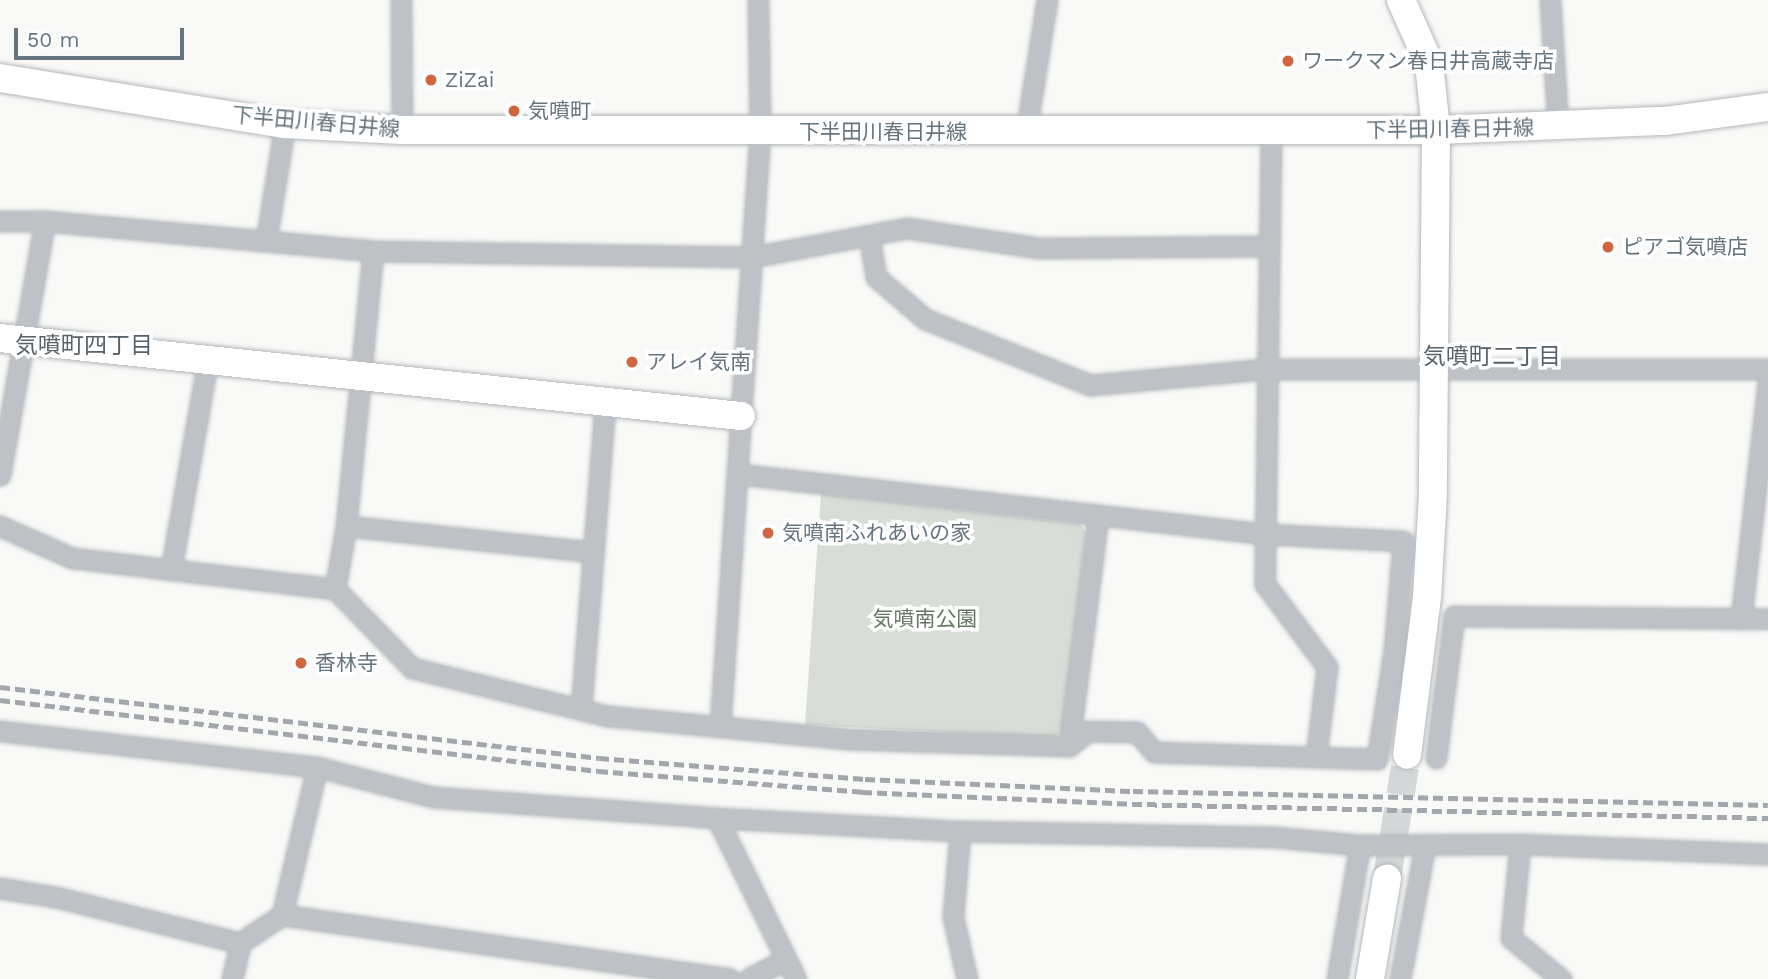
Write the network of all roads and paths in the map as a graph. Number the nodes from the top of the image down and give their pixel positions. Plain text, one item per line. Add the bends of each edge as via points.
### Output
1 (401, 0) edge
2 (758, 0) edge
3 (1048, 0) edge
4 (1401, 0) edge
5 (1550, 0) edge
6 (0, 78) edge
7 (1768, 107) edge
8 (285, 124) junction
9 (1558, 127) junction
10 (401, 130) junction
11 (1436, 130) junction
12 (760, 131) junction
13 (1026, 132) junction
14 (1271, 132) junction
15 (0, 221) edge
16 (45, 221) junction
17 (870, 236) junction
18 (266, 241) junction
19 (1267, 246) junction
20 (373, 251) junction
21 (752, 257) junction
22 (12, 339) edge
23 (207, 363) junction
24 (1436, 368) junction
25 (1265, 369) junction
26 (1768, 369) edge
27 (360, 378) junction
28 (1768, 382) edge
29 (605, 404) junction
30 (740, 416) junction
31 (738, 474) junction
32 (0, 475) edge
33 (1098, 515) junction
34 (0, 526) edge
35 (346, 526) junction
36 (1265, 534) junction
37 (593, 552) junction
38 (171, 570) junction
39 (335, 589) junction
40 (1741, 619) junction
41 (1768, 619) edge
42 (581, 709) junction
43 (720, 727) junction
44 (0, 731) edge
45 (1069, 746) junction
46 (1407, 755) tunnel mouth
47 (1316, 757) junction
48 (1436, 758) dead end
49 (317, 767) junction
50 (717, 818) junction
51 (960, 831) junction
52 (1520, 844) junction
53 (1360, 845) junction
54 (1425, 845) junction
55 (1768, 853) edge
56 (1387, 878) tunnel mouth
57 (0, 888) edge
58 (282, 915) junction
59 (240, 943) junction
60 (785, 960) junction
61 (232, 979) edge
62 (729, 979) edge
63 (748, 979) edge
64 (796, 979) edge
65 (967, 979) edge
66 (1337, 979) edge
67 (1370, 979) edge
68 (1400, 979) edge
69 (1561, 979) edge

1 - 10 street
2 - 12 street
3 - 13 street
4 - 11 main road via 1429,63
5 - 9 street
6 - 8 main road, 下半田川春日井線
7 - 9 main road, 下半田川春日井線 via 1665,121
8 - 10 main road, 下半田川春日井線
8 - 18 street
9 - 11 main road, 下半田川春日井線
10 - 12 main road, 下半田川春日井線
11 - 14 main road, 下半田川春日井線
11 - 24 main road
12 - 13 main road, 下半田川春日井線
12 - 21 street
13 - 14 main road, 下半田川春日井線
14 - 19 street
15 - 16 street
16 - 18 street
16 - 22 street
17 - 19 street via 907,228 1039,248
17 - 21 street
17 - 25 street via 876,277 925,319 1090,384
18 - 20 street
19 - 25 street
20 - 21 street
20 - 27 street
21 - 30 street
22 - 23 main road
22 - 32 street
23 - 27 main road
23 - 38 street
24 - 25 street
24 - 26 street
24 - 46 main road via 1427,597
25 - 36 street
27 - 29 main road
27 - 35 street
28 - 40 street
29 - 30 main road
29 - 37 street
30 - 31 street
31 - 33 street
31 - 43 street
33 - 36 street
33 - 45 street
34 - 38 street via 72,558
35 - 37 street
35 - 39 street
36 - 47 street via 1265,584 1327,667
36 - 47 street via 1403,541 1394,650 1377,760
37 - 42 street
38 - 39 street
39 - 42 street via 412,668
40 - 41 street
40 - 48 street via 1454,616
42 - 43 street
43 - 45 street via 845,739
44 - 49 street
45 - 47 street via 1088,731 1137,732 1154,752
49 - 50 street via 433,797
49 - 58 street
50 - 51 street
50 - 60 street
51 - 53 street via 1274,837
51 - 65 street via 953,917
52 - 54 street
52 - 55 street
52 - 69 street via 1511,938
53 - 54 street
53 - 66 street
54 - 68 street
56 - 67 main road
57 - 59 street via 56,897
58 - 59 street
58 - 62 street
59 - 61 street
60 - 63 street
60 - 64 street

